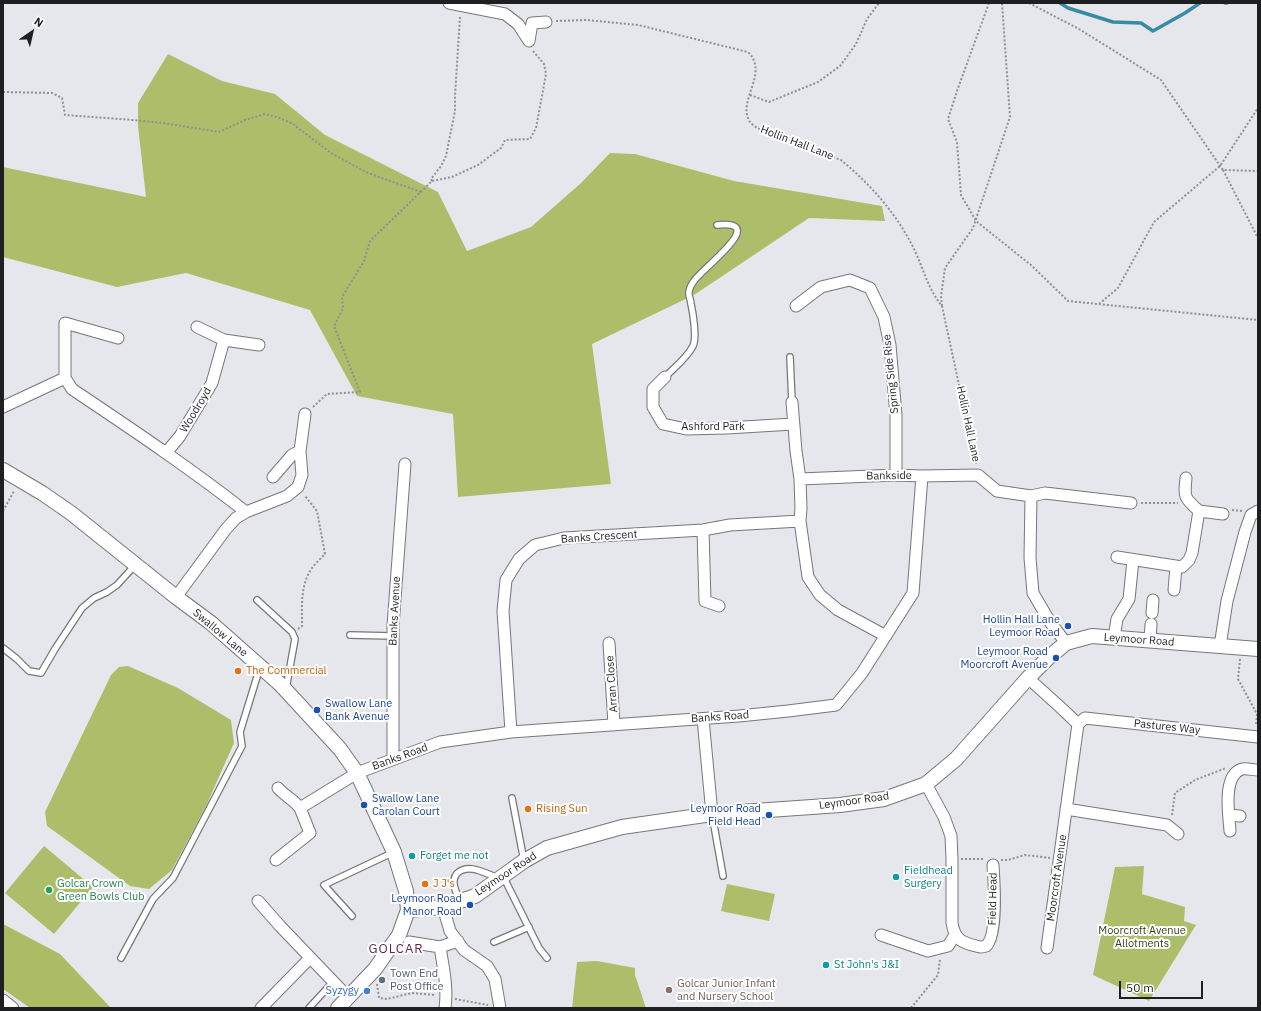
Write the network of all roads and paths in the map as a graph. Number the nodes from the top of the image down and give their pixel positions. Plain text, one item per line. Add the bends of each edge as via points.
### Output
1 (449, 3) edge
2 (879, 3) edge
3 (989, 3) edge
4 (1002, 3) edge
5 (1029, 3) edge
6 (462, 6) junction
7 (546, 22) joint
8 (529, 41) junction
9 (3, 92) edge
10 (750, 95) junction
11 (1258, 108) edge
12 (1220, 166) junction
13 (1223, 170) junction
14 (1258, 171) edge
15 (432, 181) junction
16 (421, 192) junction
17 (976, 221) junction
18 (717, 225) dead end
19 (1258, 238) edge
20 (1099, 304) junction
21 (796, 306) dead end
22 (942, 306) junction
23 (1258, 320) edge
24 (197, 327) dead end
25 (118, 338) dead end
26 (224, 340) junction
27 (260, 345) dead end
28 (790, 357) dead end
29 (665, 377) joint
30 (65, 378) junction
31 (792, 402) joint
32 (3, 407) edge
33 (304, 414) joint
34 (794, 424) junction
35 (300, 451) junction
36 (166, 454) junction
37 (405, 464) dead end
38 (3, 470) edge
39 (896, 475) junction
40 (978, 475) junction
41 (922, 476) junction
42 (273, 478) dead end
43 (800, 478) junction
44 (1186, 478) dead end
45 (21, 480) junction
46 (298, 487) junction
47 (1031, 496) junction
48 (1131, 503) dead end
49 (3, 511) edge
50 (1199, 511) junction
51 (1258, 511) edge
52 (246, 512) junction
53 (1224, 514) dead end
54 (800, 521) junction
55 (703, 530) junction
56 (1117, 557) dead end
57 (1133, 560) junction
58 (136, 564) junction
59 (1176, 567) junction
60 (1174, 590) dead end
61 (176, 597) junction
62 (257, 600) dead end
63 (1153, 600) dead end
64 (719, 606) dead end
65 (292, 632) junction
66 (350, 635) dead end
67 (393, 636) junction
68 (886, 636) junction
69 (1114, 638) junction
70 (1150, 640) junction
71 (609, 642) dead end
72 (1066, 643) junction
73 (1220, 646) junction
74 (3, 648) edge
75 (1241, 648) junction
76 (1258, 649) edge
77 (260, 667) junction
78 (1028, 678) junction
79 (286, 690) junction
80 (703, 719) junction
81 (1078, 724) junction
82 (614, 725) junction
83 (511, 732) junction
84 (1256, 737) edge
85 (393, 759) junction
86 (1227, 767) dead end
87 (1258, 770) edge
88 (357, 772) junction
89 (926, 784) junction
90 (278, 788) dead end
91 (512, 798) dead end
92 (300, 808) junction
93 (1066, 809) junction
94 (712, 814) junction
95 (1167, 825) junction
96 (1230, 831) dead end
97 (1178, 834) dead end
98 (394, 852) junction
99 (952, 859) junction
100 (276, 860) dead end
101 (1059, 860) junction
102 (524, 861) junction
103 (995, 861) junction
104 (723, 876) dead end
105 (501, 877) junction
106 (258, 901) dead end
107 (460, 901) junction
108 (443, 907) junction
109 (408, 910) junction
110 (352, 916) dead end
111 (529, 927) junction
112 (881, 935) dead end
113 (955, 935) junction
114 (458, 941) junction
115 (409, 942) dead end
116 (494, 942) dead end
117 (440, 947) junction
118 (942, 948) junction
119 (1047, 948) dead end
120 (121, 958) dead end
121 (310, 958) junction
122 (547, 958) dead end
123 (375, 969) junction
124 (333, 982) junction
125 (348, 997) junction
126 (445, 997) junction
127 (3, 1000) edge
128 (13, 1008) edge
129 (261, 1008) edge
130 (309, 1008) edge
131 (338, 1008) edge
132 (444, 1008) edge
133 (500, 1008) edge
134 (911, 1008) edge

1 - 6 street
2 - 10 path via 867,18 856,44 840,66 818,82 769,102
3 - 17 path via 948,119 957,142 961,195
4 - 17 path via 1010,117
5 - 12 path via 1080,29 1161,80
6 - 8 street via 505,14 518,24
6 - 15 path via 455,111 446,156
7 - 8 street via 532,23
7 - 10 path, Hollin Hall Lane via 587,20 638,25 748,52 753,56 756,68
8 - 15 path via 533,51 544,64 546,74 536,128 530,139 505,140 501,148 478,164 452,177
9 - 16 path via 52,94 62,98 65,115 133,120 219,132 265,114 293,124 331,153 368,172
10 - 22 path, Hollin Hall Lane via 747,113 750,122 757,128 841,160 886,205 912,246 926,281
11 - 12 path
12 - 13 path
12 - 20 path via 1154,222 1118,288
13 - 14 path
13 - 19 path
15 - 16 path
16 - 33 path via 370,241 364,261 342,296 343,309 334,326 360,392 327,394
17 - 20 path via 1031,265 1068,301
17 - 22 path via 945,268
18 - 29 lane via 735,226 737,236 731,245 693,281 689,292 694,345
20 - 23 path
21 - 39 street, Spring Side Rise via 821,287 850,280 870,288 884,317 890,345 896,415
22 - 40 path, Hollin Hall Lane
24 - 26 street
25 - 30 street via 65,323
26 - 27 street
26 - 36 street, Woodroyd via 212,383
28 - 31 lane
29 - 34 street, Ashford Park via 653,389 653,407 663,424 686,429
30 - 32 street
30 - 36 street via 72,389
31 - 34 street
33 - 35 street
34 - 43 street
35 - 42 street via 292,455
35 - 46 street via 302,475
36 - 52 street
37 - 67 street, Banks Avenue
38 - 45 street, Swallow Lane
39 - 41 street, Bankside
39 - 43 street, Bankside
40 - 41 street, Bankside
40 - 47 street, Hollin Hall Lane via 996,491
41 - 68 street, Banks Road via 913,593
43 - 54 street
44 - 50 street via 1184,494 1189,503
45 - 49 path
45 - 58 street, Swallow Lane via 71,513
46 - 52 street via 287,496
46 - 65 path via 317,511 325,554 311,568 302,594 302,626
47 - 48 street, Hollin Hall Lane via 1045,493
47 - 72 street via 1030,558 1033,593
50 - 53 street
50 - 59 street via 1192,553 1182,567
51 - 73 street via 1251,516 1245,532 1227,601
52 - 61 street via 226,529
54 - 55 street, Banks Crescent via 730,525
54 - 68 street via 808,577 820,595 838,610
55 - 64 street via 700,604
55 - 83 street, Banks Crescent via 564,538 535,545 519,559 506,580 503,611
56 - 57 street
57 - 59 street
57 - 69 street via 1129,599 1117,619
58 - 61 street, Swallow Lane
58 - 74 lane via 117,585 82,608 41,673 28,671
59 - 60 street
61 - 77 street, Swallow Lane via 211,623
62 - 65 lane
63 - 70 street
65 - 79 lane via 294,639
66 - 67 lane
67 - 85 street, Banks Avenue
68 - 80 street, Banks Road via 862,673 836,705
69 - 70 street, Leymoor Road
69 - 72 street, Leymoor Road via 1092,636
70 - 73 street, Leymoor Road
71 - 82 street, Arran Close
72 - 78 street, Leymoor Road
73 - 75 street, Leymoor Road
75 - 76 street, Leymoor Road
75 - 84 path via 1238,679 1257,714
77 - 79 street, Swallow Lane
77 - 120 lane via 240,732 242,746 173,878 153,899
78 - 81 street
78 - 89 street, Leymoor Road via 956,759
79 - 88 street, Swallow Lane via 340,749
80 - 82 street, Banks Road
80 - 94 street
81 - 84 street, Pastures Way via 1085,718
81 - 93 street, Moorcroft Avenue
82 - 83 street, Banks Road
83 - 85 street, Banks Road via 440,742
85 - 88 street, Banks Road
86 - 95 path via 1195,780 1175,793 1172,818
87 - 96 street via 1242,769 1231,780 1228,793 1234,816
88 - 92 street, Banks Road
88 - 98 street, Swallow Lane
89 - 94 street, Leymoor Road via 884,799
89 - 99 street via 948,826
90 - 92 street
91 - 102 lane
92 - 100 street via 310,833
93 - 95 street
93 - 101 street, Moorcroft Avenue
94 - 102 street, Leymoor Road via 622,827 547,848
94 - 104 lane
95 - 97 street
98 - 109 street, Swallow Lane via 406,891
98 - 110 lane via 324,885
99 - 103 path
99 - 113 street via 952,923
101 - 103 path via 1025,854
101 - 119 street, Moorcroft Avenue
102 - 105 street, Leymoor Road
103 - 113 street, Field Head via 994,912 988,943 980,947 960,940
105 - 107 street, Leymoor Road via 475,896
105 - 107 lane via 465,868 456,875 454,881
105 - 111 lane
106 - 121 street
107 - 108 street, Leymoor Road
108 - 109 street, Leymoor Road
108 - 114 street via 450,931
109 - 123 street via 399,934
111 - 116 lane
111 - 122 lane
112 - 118 street via 928,951
113 - 118 street via 948,946
114 - 117 street
114 - 133 street via 464,950 487,966 495,979
115 - 117 street
117 - 126 street
118 - 134 path via 938,975
121 - 124 street
121 - 129 street
123 - 125 street
123 - 126 path via 379,998 387,999 412,993
124 - 125 street
124 - 130 lane
125 - 131 street
126 - 132 street
126 - 133 path
127 - 128 street

